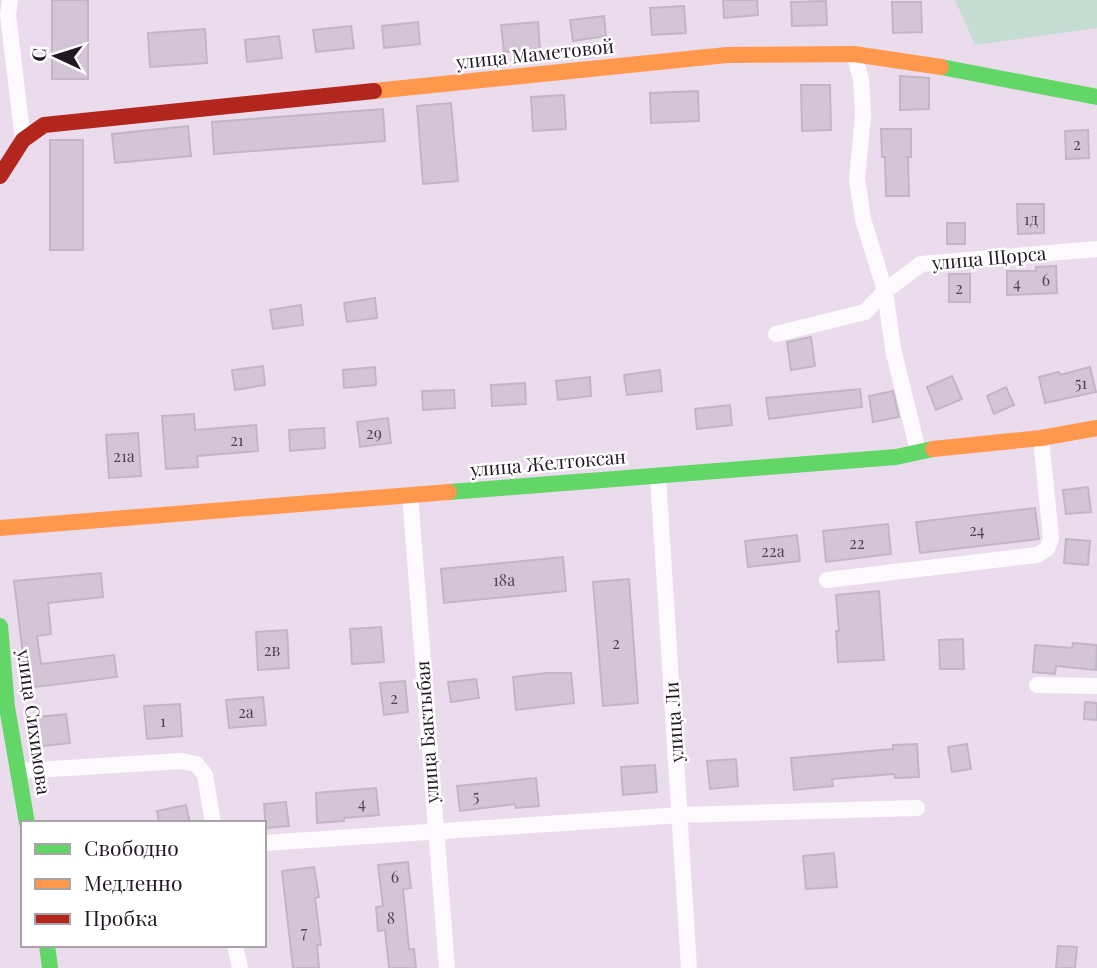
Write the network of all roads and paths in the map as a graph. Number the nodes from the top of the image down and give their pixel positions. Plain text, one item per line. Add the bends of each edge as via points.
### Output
1 (10, 0) edge
2 (854, 54) junction
3 (1097, 97) edge
4 (23, 140) junction
5 (0, 176) edge
6 (1097, 249) edge
7 (885, 291) junction
8 (776, 334) dead end
9 (1097, 428) edge
10 (1041, 438) junction
11 (918, 451) junction
12 (658, 476) junction
13 (410, 495) junction
14 (0, 528) edge
15 (827, 580) dead end
16 (0, 626) edge
17 (1037, 685) dead end
18 (1097, 686) edge
19 (4, 711) edge
20 (19, 771) junction
21 (916, 808) dead end
22 (681, 815) junction
23 (27, 821) edge
24 (213, 821) edge
25 (435, 831) junction
26 (266, 843) edge
27 (47, 947) edge
28 (235, 947) edge
29 (50, 968) edge
30 (240, 968) edge
31 (447, 968) edge
32 (689, 968) edge

1 - 4 street
2 - 3 street, улица Маметовой
2 - 4 street, улица Маметовой via 727,55 44,125
2 - 7 street via 863,116 857,179 863,219
4 - 5 street, улица Маметовой
6 - 7 street, улица Щорса via 920,264
7 - 8 street, улица Щорса via 864,312
7 - 11 street via 893,349
9 - 10 street, улица Желтоксан
10 - 11 street, улица Желтоксан
10 - 15 street via 1051,538 1047,549 1037,555
11 - 12 street, улица Желтоксан via 896,457
12 - 13 street, улица Желтоксан
12 - 22 street, улица Ли
13 - 14 street, улица Желтоксан
13 - 25 street, улица Бактыбая
16 - 19 street, улица Сихимова
17 - 18 street
19 - 20 street, улица Сихимова
20 - 23 street, улица Сихимова
20 - 24 street via 181,761 196,764 205,775
21 - 22 street
22 - 25 street
22 - 32 street, улица Ли
25 - 26 street
25 - 31 street, улица Бактыбая
27 - 29 street
28 - 30 street

